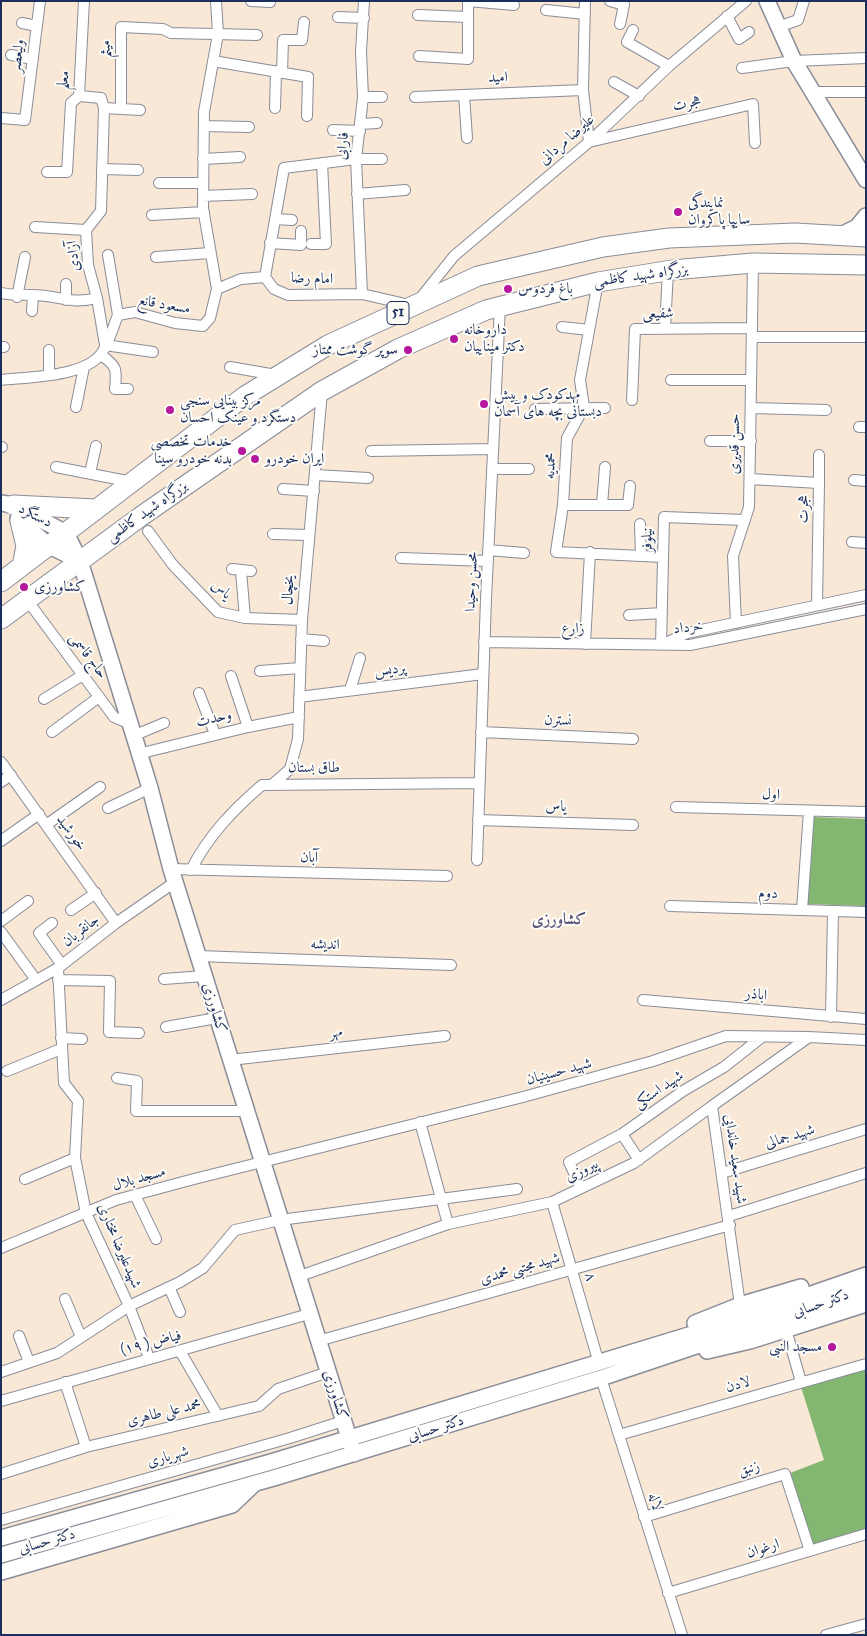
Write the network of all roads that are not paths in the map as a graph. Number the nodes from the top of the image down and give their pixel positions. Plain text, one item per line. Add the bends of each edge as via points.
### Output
1 (40, 1) edge
2 (84, 1) edge
3 (216, 1) edge
4 (251, 1) edge
5 (364, 1) edge
6 (468, 1) edge
7 (585, 1) edge
8 (610, 1) edge
9 (746, 1) edge
10 (767, 1) edge
11 (804, 1) edge
12 (270, 2) edge
13 (514, 5) dead end
14 (546, 10) dead end
15 (584, 14) junction
16 (418, 15) dead end
17 (727, 16) junction
18 (338, 17) dead end
19 (468, 17) junction
20 (364, 18) junction
21 (304, 22) dead end
22 (22, 23) dead end
23 (620, 24) dead end
24 (37, 26) junction
25 (778, 27) junction
26 (633, 30) dead end
27 (748, 32) dead end
28 (218, 34) junction
29 (256, 36) dead end
30 (11, 55) dead end
31 (419, 56) dead end
32 (866, 58) edge
33 (32, 60) junction
34 (213, 61) junction
35 (794, 61) junction
36 (668, 66) junction
37 (742, 68) dead end
38 (279, 72) junction
39 (614, 82) dead end
40 (583, 90) junction
41 (812, 92) junction
42 (866, 92) edge
43 (464, 94) junction
44 (79, 96) junction
45 (639, 96) junction
46 (363, 97) junction
47 (382, 97) dead end
48 (415, 97) dead end
49 (104, 108) junction
50 (275, 108) dead end
51 (121, 109) junction
52 (140, 110) dead end
53 (307, 116) dead end
54 (1, 118) edge
55 (377, 123) dead end
56 (204, 126) junction
57 (249, 127) dead end
58 (360, 128) junction
59 (333, 130) dead end
60 (467, 138) dead end
61 (589, 142) junction
62 (755, 143) dead end
63 (240, 157) dead end
64 (203, 159) junction
65 (356, 159) junction
66 (382, 159) dead end
67 (322, 163) junction
68 (102, 169) junction
69 (138, 170) dead end
70 (47, 172) dead end
71 (866, 180) edge
72 (159, 183) dead end
73 (203, 183) junction
74 (405, 190) dead end
75 (252, 194) dead end
76 (358, 194) junction
77 (203, 196) junction
78 (204, 212) junction
79 (152, 215) dead end
80 (866, 216) edge
81 (275, 219) junction
82 (292, 220) dead end
83 (35, 227) dead end
84 (86, 230) junction
85 (301, 231) dead end
86 (841, 235) junction
87 (866, 237) edge
88 (270, 243) junction
89 (311, 244) dead end
90 (210, 252) junction
91 (108, 255) dead end
92 (25, 257) dead end
93 (156, 257) dead end
94 (753, 263) junction
95 (866, 265) edge
96 (668, 271) junction
97 (265, 277) junction
98 (598, 282) junction
99 (66, 284) dead end
100 (217, 289) junction
101 (1, 293) edge
102 (362, 294) junction
103 (33, 295) junction
104 (17, 297) junction
105 (97, 298) junction
106 (66, 300) junction
107 (414, 306) junction
108 (500, 306) junction
109 (32, 311) dead end
110 (118, 315) junction
111 (562, 327) dead end
112 (665, 328) junction
113 (589, 330) junction
114 (752, 332) junction
115 (866, 337) edge
116 (105, 345) junction
117 (49, 350) dead end
118 (153, 352) dead end
119 (101, 355) junction
120 (84, 367) junction
121 (230, 367) dead end
122 (49, 374) junction
123 (278, 376) junction
124 (1, 380) edge
125 (671, 380) dead end
126 (751, 380) junction
127 (128, 389) dead end
128 (322, 391) junction
129 (632, 400) dead end
130 (76, 407) dead end
131 (584, 407) junction
132 (605, 408) dead end
133 (751, 408) junction
134 (535, 409) dead end
135 (826, 410) dead end
136 (710, 441) dead end
137 (750, 441) junction
138 (96, 446) dead end
139 (493, 449) junction
140 (371, 451) dead end
141 (819, 455) dead end
142 (56, 467) dead end
143 (605, 467) dead end
144 (492, 469) junction
145 (529, 469) dead end
146 (90, 473) junction
147 (316, 475) junction
148 (368, 478) dead end
149 (750, 479) junction
150 (854, 480) dead end
151 (866, 481) edge
152 (132, 482) junction
153 (820, 483) junction
154 (630, 486) dead end
155 (283, 490) dead end
156 (314, 490) junction
157 (563, 505) junction
158 (602, 505) junction
159 (9, 508) edge
160 (95, 509) junction
161 (745, 520) junction
162 (640, 524) dead end
163 (148, 531) dead end
164 (66, 533) junction
165 (273, 534) dead end
166 (308, 535) junction
167 (852, 542) dead end
168 (866, 543) edge
169 (49, 546) junction
170 (488, 550) junction
171 (590, 552) junction
172 (524, 553) dead end
173 (641, 556) junction
174 (663, 557) junction
175 (401, 558) dead end
176 (80, 561) junction
177 (488, 561) junction
178 (22, 566) junction
179 (241, 570) dead end
180 (1, 582) edge
181 (866, 595) edge
182 (27, 600) junction
183 (817, 605) junction
184 (866, 609) edge
185 (662, 613) junction
186 (629, 615) dead end
187 (245, 618) junction
188 (1, 619) edge
189 (302, 620) junction
190 (736, 622) junction
191 (301, 639) junction
192 (324, 641) dead end
193 (484, 642) junction
194 (584, 644) junction
195 (661, 646) junction
196 (360, 658) dead end
197 (300, 668) junction
198 (260, 671) dead end
199 (483, 674) junction
200 (83, 675) junction
201 (231, 676) dead end
202 (350, 690) junction
203 (199, 693) dead end
204 (99, 697) junction
205 (299, 697) junction
206 (44, 699) dead end
207 (299, 717) junction
208 (164, 723) dead end
209 (248, 727) junction
210 (131, 730) junction
211 (52, 732) dead end
212 (481, 732) junction
213 (215, 734) junction
214 (633, 739) dead end
215 (138, 754) junction
216 (1, 762) edge
217 (10, 775) junction
218 (1, 782) edge
219 (479, 783) junction
220 (273, 784) junction
221 (100, 787) dead end
222 (150, 788) junction
223 (676, 807) dead end
224 (108, 808) dead end
225 (808, 811) junction
226 (866, 812) edge
227 (39, 814) junction
228 (478, 820) junction
229 (46, 825) junction
230 (633, 825) dead end
231 (1, 841) edge
232 (477, 860) dead end
233 (191, 870) junction
234 (173, 876) junction
235 (447, 876) dead end
236 (96, 893) junction
237 (28, 901) dead end
238 (670, 906) dead end
239 (71, 910) dead end
240 (802, 910) junction
241 (833, 911) junction
242 (866, 912) edge
243 (1, 921) edge
244 (116, 922) junction
245 (52, 924) dead end
246 (1, 932) edge
247 (198, 956) junction
248 (450, 965) dead end
249 (60, 967) junction
250 (204, 976) junction
251 (164, 979) dead end
252 (36, 980) junction
253 (58, 980) junction
254 (1, 1000) edge
255 (643, 1000) dead end
256 (831, 1017) junction
257 (217, 1018) junction
258 (866, 1019) edge
259 (166, 1027) dead end
260 (139, 1032) dead end
261 (445, 1036) dead end
262 (762, 1037) junction
263 (809, 1037) junction
264 (61, 1038) junction
265 (82, 1039) dead end
266 (866, 1040) edge
267 (61, 1049) junction
268 (230, 1060) junction
269 (7, 1071) dead end
270 (117, 1078) dead end
271 (712, 1106) junction
272 (246, 1111) junction
273 (420, 1122) junction
274 (866, 1129) edge
275 (622, 1134) junction
276 (75, 1158) junction
277 (639, 1160) junction
278 (262, 1163) junction
279 (722, 1173) junction
280 (866, 1173) edge
281 (25, 1179) dead end
282 (581, 1188) junction
283 (517, 1189) dead end
284 (135, 1195) junction
285 (440, 1199) junction
286 (552, 1202) junction
287 (86, 1213) junction
288 (280, 1220) junction
289 (729, 1220) junction
290 (448, 1224) junction
291 (156, 1239) dead end
292 (1, 1248) edge
293 (866, 1264) edge
294 (572, 1269) junction
295 (866, 1275) edge
296 (298, 1277) junction
297 (169, 1287) junction
298 (866, 1288) edge
299 (65, 1299) dead end
300 (866, 1304) edge
301 (129, 1306) junction
302 (740, 1306) junction
303 (180, 1312) dead end
304 (309, 1314) junction
305 (786, 1330) junction
306 (18, 1336) dead end
307 (81, 1337) junction
308 (318, 1342) junction
309 (180, 1351) junction
310 (149, 1358) junction
311 (598, 1360) junction
312 (29, 1362) junction
313 (866, 1364) edge
314 (1, 1372) edge
315 (328, 1372) junction
316 (601, 1378) junction
317 (65, 1382) junction
318 (801, 1382) junction
319 (1, 1402) edge
320 (218, 1416) junction
321 (343, 1421) junction
322 (619, 1435) junction
323 (348, 1437) junction
324 (86, 1447) junction
325 (354, 1454) junction
326 (1, 1474) edge
327 (255, 1483) junction
328 (644, 1517) junction
329 (1, 1520) edge
330 (866, 1534) edge
331 (1, 1538) edge
332 (810, 1551) junction
333 (1, 1555) edge
334 (1, 1572) edge
335 (668, 1593) junction
336 (866, 1624) edge
337 (682, 1635) edge
338 (826, 1635) edge

1 - 24 street, ولیعصر
2 - 44 street, معلم
3 - 28 street
4 - 12 street
5 - 20 street, فارابی
6 - 13 street
6 - 19 street
7 - 15 street
8 - 23 street via 624,5
9 - 17 street, علیرضا مردانی
10 - 25 main road
11 - 25 street via 798,20
14 - 15 street
15 - 40 street
16 - 19 street
17 - 27 street via 739,39
17 - 36 street, علیرضا مردانی
18 - 20 street
19 - 31 street via 468,60
20 - 46 street, فارابی via 361,52
21 - 38 street via 302,40 283,40
22 - 24 street
24 - 33 street, ولیعصر
25 - 35 main road
26 - 36 street via 627,42
28 - 29 street
28 - 34 street
28 - 51 street, میثم via 122,27
30 - 33 street
32 - 35 street
33 - 54 street, ولیعصر via 25,120
34 - 38 street
34 - 56 street
35 - 37 street
35 - 41 main road
36 - 45 street, علیرضا مردانی
38 - 50 street
38 - 53 street via 308,77
39 - 45 street
40 - 43 street, امید
40 - 61 street
41 - 42 street
41 - 71 main road
43 - 48 street, امید
43 - 60 street
44 - 49 street via 101,98
44 - 70 street, معلم via 71,103 67,172
45 - 61 street, علیرضا مردانی
46 - 47 street
46 - 58 street, فارابی
49 - 51 street
49 - 68 street, آزادی
51 - 52 street
55 - 58 street
56 - 57 street
56 - 64 street
58 - 59 street
58 - 65 street, فارابی
61 - 62 street, هجرت via 753,104
61 - 107 street, علیرضا مردانی via 454,256
63 - 64 street
64 - 73 street
65 - 66 street
65 - 67 street
65 - 76 street, فارابی
67 - 81 street via 284,168
67 - 89 street via 326,244
68 - 69 street
68 - 84 street, آزادی via 101,211
72 - 73 street
73 - 77 street
74 - 76 street
75 - 77 street
76 - 102 street, فارابی
77 - 78 street
78 - 79 street
78 - 90 street
80 - 86 main road via 857,227
81 - 82 street
81 - 88 street
83 - 84 street
84 - 105 street, آزادی via 88,265
85 - 88 street via 301,245
86 - 87 highway, 51
86 - 107 highway, 51 via 742,234 669,238 603,247 478,276
88 - 97 street
90 - 93 street
90 - 100 street
91 - 110 street
92 - 104 street
94 - 95 highway, بزرگراه شهید کاظمی / 51
94 - 96 highway, بزرگراه شهید کاظمی / 51
94 - 114 street, حسن قدیری
96 - 98 highway, بزرگراه شهید کاظمی / 51
96 - 112 street
97 - 100 street via 241,279
97 - 102 street, امام رضا via 274,289 288,295
98 - 108 highway, بزرگراه شهید کاظمی / 51
98 - 113 street
99 - 106 street
100 - 110 street, مسعود قانع via 210,318 203,326 175,323 135,312
101 - 104 street
102 - 107 street, امام رضا
103 - 104 street
103 - 106 street
103 - 109 street
105 - 106 street via 80,302
105 - 116 street, آزادی
107 - 123 highway, 51 via 328,346
108 - 128 highway, بزرگراه شهید کاظمی / 51 via 398,349
108 - 139 street, محسن وحیدا
110 - 116 street, مسعود قانع
111 - 113 street
112 - 114 street, شفیعی
112 - 129 street, شفیعی via 635,329
113 - 131 street via 580,380
114 - 115 street
114 - 126 street, حسن قدیری
116 - 118 street
116 - 119 street, مسعود قانع
117 - 122 street
119 - 120 street
119 - 127 street via 113,363 117,372 115,389
120 - 122 street
120 - 130 street
121 - 123 street
122 - 124 street
123 - 152 highway, 51 via 246,396
125 - 126 street
126 - 133 street, حسن قدیری
128 - 147 street, یخچال
128 - 176 highway, بزرگراه شهید کاظمی / 51
131 - 132 street
131 - 134 street
131 - 157 street, محمدیه via 567,438
133 - 135 street
133 - 137 street, حسن قدیری
136 - 137 street
137 - 149 street, حسن قدیری
138 - 146 street
139 - 140 street
139 - 144 street, محسن وحیدا
141 - 153 street
142 - 146 street
143 - 158 street
144 - 145 street
144 - 170 street, محسن وحیدا
146 - 152 street
147 - 148 street
147 - 156 street, یخچال
149 - 153 street, هجرت
149 - 161 street, حسن قدیری
150 - 151 street
152 - 160 highway, 51
153 - 183 street, هجرت
154 - 158 street via 628,504
155 - 156 street
156 - 166 street, یخچال
157 - 158 street
157 - 171 street, محمدیه via 556,552
159 - 160 highway
159 - 164 main road, دستگرد
159 - 169 main road, دستگرد
159 - 178 highway via 26,546
160 - 164 highway, 51
161 - 174 street, نیلوفر via 664,517
161 - 190 street, حسن قدیری via 733,556
162 - 173 street
163 - 187 street, یاس via 172,565 218,612
164 - 169 highway, 51
164 - 176 main road, کشاورزی
165 - 166 street
166 - 189 street, یخچال
167 - 168 street
169 - 176 main road, دستگرد
169 - 178 highway, 51
170 - 172 street
170 - 177 street, محسن وحیدا
171 - 173 street, محمدیه
171 - 194 street
173 - 174 street, محمدیه
174 - 185 street, نیلوفر
175 - 177 street
176 - 182 highway, بزرگراه شهید کاظمی / 51
176 - 210 main road, کشاورزی
177 - 193 street, محسن وحیدا
178 - 180 highway, 51
179 - 187 street
181 - 183 street, خرداد
182 - 188 highway, بزرگراه شهید کاظمی / 51
182 - 200 street, حاج قاسمی
183 - 190 street, خرداد
184 - 195 street, خرداد via 690,645
185 - 186 street
185 - 195 street, نیلوفر
187 - 189 street, یاس
189 - 191 street, یخچال
190 - 195 street, خرداد via 687,633
191 - 192 street
191 - 197 street, یخچال
193 - 194 street, زارع
193 - 199 street, محسن وحیدا
194 - 195 street, زارع
196 - 202 street
197 - 198 street
197 - 205 street, یخچال
199 - 202 street, پردیس
199 - 212 street, محسن وحیدا
200 - 204 street, حاج قاسمی
200 - 206 street
201 - 209 street
202 - 205 street, پردیس
203 - 213 street
204 - 210 street, حاج قاسمی via 114,717
204 - 211 street
205 - 207 street, یخچال
207 - 209 street, وحدت
207 - 220 street, یخچال via 298,739 290,769
208 - 210 street
209 - 213 street, وحدت
210 - 215 main road, کشاورزی
212 - 214 street, نسترن
212 - 219 street, محسن وحیدا
213 - 215 street, وحدت
215 - 222 main road, کشاورزی
216 - 217 street, خورشید
217 - 218 street
217 - 227 street, خورشید
219 - 220 street, طاق بستان
219 - 228 street, محسن وحیدا
220 - 233 street, طاق بستان via 262,785 236,807 202,846
221 - 229 street
222 - 224 street
222 - 234 main road, کشاورزی
223 - 225 street, اول
225 - 226 street, اول
225 - 240 street
227 - 229 street, خورشید
227 - 231 street
228 - 230 street, یاس
228 - 232 street, محسن وحیدا
229 - 236 street, خورشید
233 - 234 street, آبان
233 - 235 street, آبان
234 - 244 street, جانقربان
234 - 247 main road, کشاورزی
236 - 239 street
236 - 244 street, خورشید
237 - 243 street
238 - 240 street, دوم
240 - 241 street, دوم
241 - 242 street, دوم
241 - 256 street
244 - 249 street, جانقربان
245 - 249 street via 39,933
246 - 252 street
247 - 248 street, اندیشه
247 - 250 main road, کشاورزی
249 - 252 street, جانقربان
249 - 253 street, شهیدعلیرضا مختاری
250 - 251 street
250 - 257 main road, کشاورزی
252 - 254 street, جانقربان
253 - 260 street via 110,981 109,1032
253 - 264 street, شهیدعلیرضا مختاری
255 - 256 street, اباذر
256 - 258 street, اباذر
257 - 259 street
257 - 268 main road, کشاورزی
261 - 268 street, مهر
262 - 263 street, شهید حسینیان
262 - 273 street, شهید حسینیان via 726,1036 654,1061
262 - 275 street, شهید استکی via 724,1067
263 - 266 street, شهید حسینیان
263 - 271 street, شهید سعید خاندایی
264 - 265 street
264 - 267 street, شهیدعلیرضا مختاری
267 - 269 street
267 - 276 street, شهیدعلیرضا مختاری via 64,1083 78,1101
268 - 272 main road, کشاورزی
270 - 272 street via 137,1081 136,1111
271 - 277 street, پیروزی
271 - 279 street, شهید سعید خاندایی
272 - 278 main road, کشاورزی
273 - 278 street, شهید حسینیان
273 - 285 street
274 - 279 street, شهید جمالی
275 - 277 street
275 - 282 street, شهید استکی via 569,1162
276 - 281 street
276 - 287 street, شهیدعلیرضا مختاری
277 - 282 street, پیروزی
278 - 284 street, مسجد بلال
278 - 288 main road, کشاورزی
279 - 289 street, شهید سعید خاندایی
280 - 289 street, شهید مجتبی محمدی
282 - 286 street, پیروزی
283 - 285 street
284 - 287 street, مسجد بلال
284 - 291 street
285 - 288 street
285 - 290 street
286 - 290 street, پیروزی
286 - 294 street, ۸
287 - 292 street, مسجد بلال
287 - 301 street, شهیدعلیرضا مختاری
288 - 296 main road, کشاورزی
288 - 297 street via 235,1230 203,1268
289 - 294 street, شهید مجتبی محمدی
289 - 302 street, شهید سعید خاندایی
290 - 296 street, پیروزی
293 - 302 main road
294 - 308 street, شهید مجتبی محمدی
294 - 311 street, ۸
295 - 311 main road, دکتر حسابی via 725,1324
296 - 304 main road, کشاورزی
297 - 301 street
297 - 303 street
298 - 316 main road, دکتر حسابی
299 - 307 street
300 - 305 main road
301 - 307 street
301 - 310 street, شهیدعلیرضا مختاری
302 - 311 main road
304 - 308 main road, کشاورزی
304 - 309 street, فیاض ( ۱۹)
305 - 316 main road
305 - 318 street
306 - 312 street
307 - 312 street via 57,1353
308 - 315 main road, کشاورزی
309 - 310 street, فیاض ( ۱۹)
309 - 320 street
310 - 317 street, فیاض ( ۱۹)
311 - 323 main road, دکتر حسابی
312 - 314 street
313 - 318 street, لادن
315 - 320 street, محمد علی طاهری via 278,1389 259,1406
315 - 321 main road, کشاورزی
316 - 322 street, لاله
316 - 325 main road, دکتر حسابی
317 - 319 street, فیاض ( ۱۹)
317 - 324 street
318 - 322 street, لادن
320 - 324 street, محمد علی طاهری
321 - 323 main road, کشاورزی
321 - 329 street, شهریاری
322 - 328 street, لاله
323 - 325 main road, کشاورزی
323 - 331 main road, دکتر حسابی
324 - 326 street, محمد علی طاهری
325 - 327 main road, دکتر حسابی
327 - 333 main road, دکتر حسابی
327 - 334 main road via 232,1505
328 - 332 street, زنبق via 785,1474
328 - 335 street, لاله
330 - 332 street, ارغوان
332 - 335 street, ارغوان
335 - 337 street, لاله
336 - 338 street

